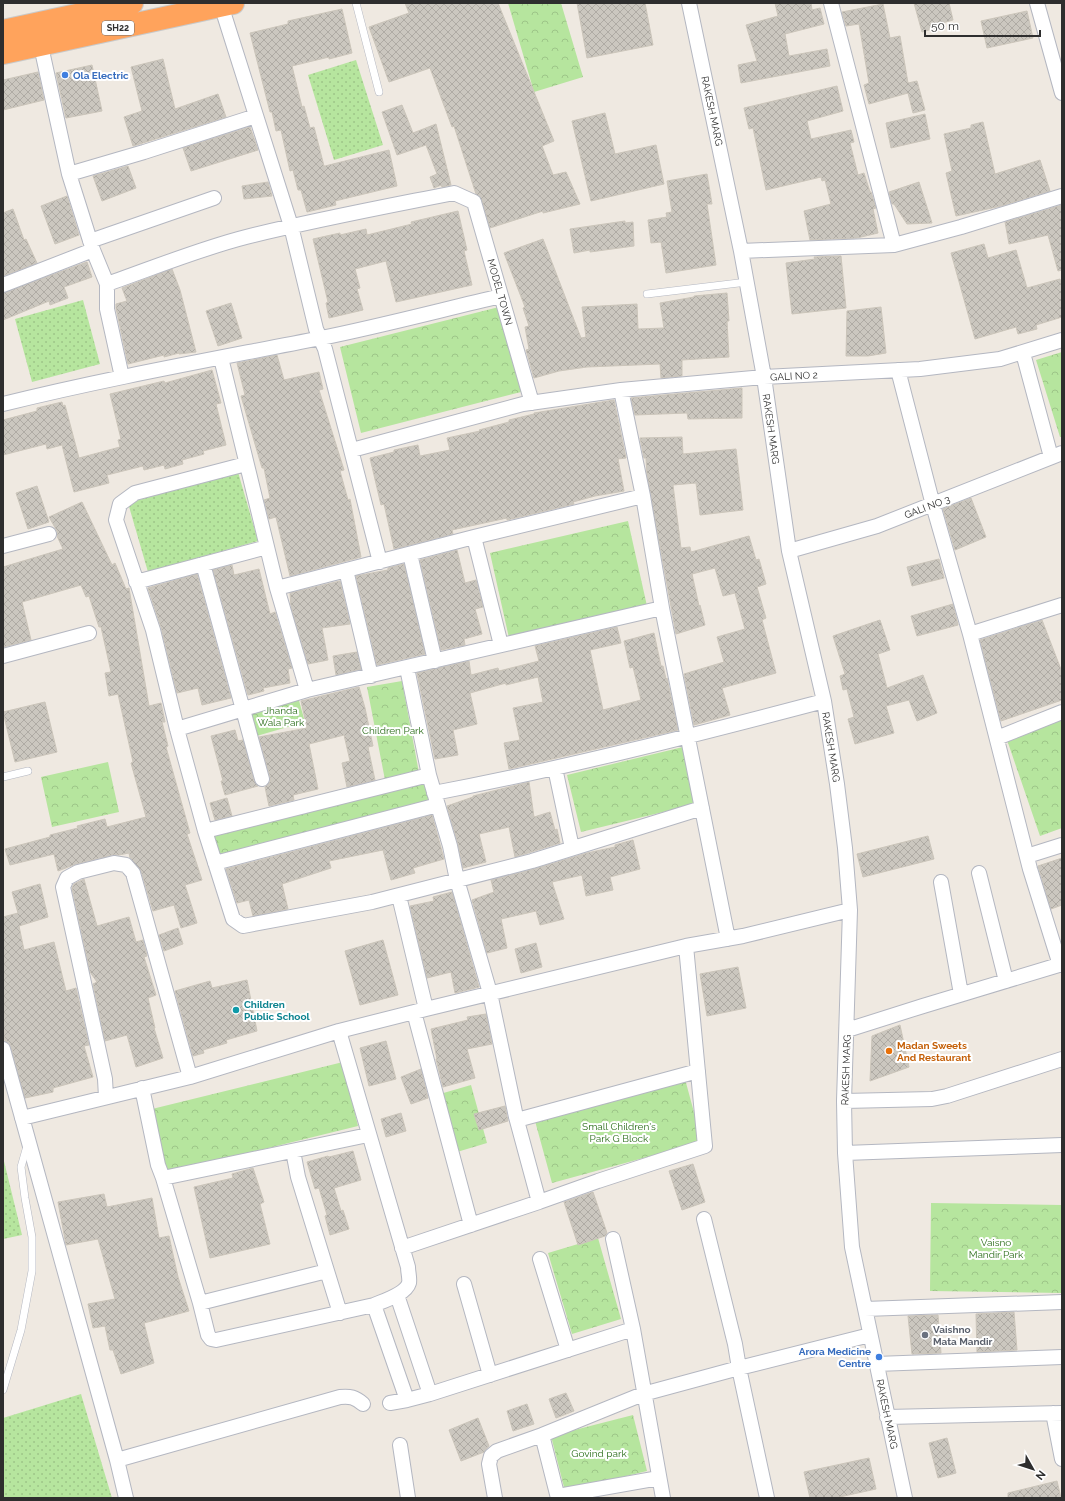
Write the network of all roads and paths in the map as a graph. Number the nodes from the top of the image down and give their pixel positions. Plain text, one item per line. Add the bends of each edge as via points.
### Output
1 (132, 3) edge
2 (356, 3) edge
3 (690, 3) edge
4 (831, 3) edge
5 (1037, 3) edge
6 (227, 4) edge
7 (106, 6) edge
8 (37, 23) junction
9 (3, 31) edge
10 (41, 44) junction
11 (3, 53) edge
12 (379, 92) dead end
13 (1062, 93) edge
14 (256, 116) junction
15 (69, 174) junction
16 (1062, 196) edge
17 (214, 198) dead end
18 (292, 226) junction
19 (894, 245) junction
20 (92, 246) junction
21 (741, 251) junction
22 (747, 282) junction
23 (107, 284) junction
24 (3, 285) edge
25 (647, 294) dead end
26 (501, 296) junction
27 (321, 338) junction
28 (1062, 340) edge
29 (1023, 353) junction
30 (221, 358) junction
31 (898, 370) junction
32 (122, 377) junction
33 (764, 378) junction
34 (621, 390) junction
35 (528, 403) junction
36 (3, 404) edge
37 (352, 450) junction
38 (1057, 455) edge
39 (246, 464) junction
40 (642, 496) junction
41 (933, 505) junction
42 (49, 534) dead end
43 (474, 537) junction
44 (3, 546) edge
45 (267, 547) junction
46 (789, 551) junction
47 (410, 554) junction
48 (380, 562) junction
49 (204, 564) junction
50 (346, 570) junction
51 (136, 582) junction
52 (277, 588) junction
53 (1062, 605) edge
54 (662, 608) junction
55 (89, 633) dead end
56 (970, 634) junction
57 (502, 646) junction
58 (3, 656) edge
59 (435, 661) junction
60 (407, 668) junction
61 (371, 676) junction
62 (307, 690) junction
63 (824, 701) junction
64 (243, 709) junction
65 (1062, 712) edge
66 (177, 729) junction
67 (688, 736) junction
68 (997, 738) junction
69 (555, 768) junction
70 (28, 771) dead end
71 (429, 775) junction
72 (3, 777) edge
73 (262, 779) dead end
74 (436, 799) junction
75 (702, 808) junction
76 (205, 831) junction
77 (1062, 845) edge
78 (572, 848) junction
79 (1027, 856) junction
80 (215, 863) junction
81 (979, 873) dead end
82 (457, 880) junction
83 (941, 882) dead end
84 (398, 896) junction
85 (850, 910) junction
86 (728, 939) junction
87 (686, 946) junction
88 (1061, 965) edge
89 (1006, 981) junction
90 (490, 993) junction
91 (961, 994) junction
92 (420, 1010) junction
93 (847, 1030) junction
94 (339, 1031) junction
95 (3, 1049) edge
96 (1062, 1059) edge
97 (698, 1071) junction
98 (190, 1077) junction
99 (142, 1088) junction
100 (106, 1097) junction
101 (844, 1101) junction
102 (22, 1118) junction
103 (517, 1120) junction
104 (368, 1135) junction
105 (28, 1142) junction
106 (1062, 1144) edge
107 (293, 1151) junction
108 (845, 1153) junction
109 (163, 1178) junction
110 (539, 1202) junction
111 (704, 1219) dead end
112 (471, 1225) junction
113 (613, 1239) dead end
114 (402, 1248) junction
115 (540, 1259) dead end
116 (327, 1271) junction
117 (464, 1284) dead end
118 (397, 1295) junction
119 (1062, 1302) edge
120 (200, 1303) junction
121 (374, 1305) junction
122 (865, 1309) junction
123 (340, 1313) junction
124 (633, 1329) junction
125 (870, 1335) junction
126 (568, 1350) junction
127 (1062, 1357) edge
128 (876, 1364) junction
129 (739, 1368) junction
130 (490, 1375) junction
131 (3, 1390) edge
132 (430, 1394) junction
133 (643, 1394) junction
134 (407, 1400) junction
135 (390, 1403) dead end
136 (363, 1404) dead end
137 (1058, 1413) edge
138 (887, 1417) junction
139 (542, 1435) junction
140 (400, 1445) dead end
141 (1062, 1459) edge
142 (117, 1460) junction
143 (659, 1478) junction
144 (558, 1497) edge
145 (126, 1498) edge
146 (408, 1498) edge
147 (495, 1498) edge
148 (663, 1498) edge
149 (767, 1498) edge
150 (905, 1498) edge

1 - 7 highway, SH22
2 - 12 lane
3 - 21 street, RAKESH MARG
4 - 19 street
5 - 13 street
6 - 10 highway, SH22
6 - 14 street
7 - 8 highway, SH22
8 - 9 highway, SH22
8 - 10 street
10 - 11 highway, SH22
10 - 15 street
14 - 15 street
14 - 18 street
15 - 20 street
16 - 19 street
17 - 20 street
18 - 23 street via 244,237
18 - 26 street, MODEL TOWN via 454,193 474,202
18 - 27 street via 316,329
19 - 21 street
20 - 23 street
20 - 24 street
21 - 22 street, RAKESH MARG
22 - 25 lane
22 - 33 street, RAKESH MARG
23 - 32 street via 107,309
26 - 27 street
26 - 35 street, MODEL TOWN
27 - 30 street
27 - 37 street
28 - 29 street, GALI NO 2
29 - 31 street, GALI NO 2 via 1000,359
29 - 38 street
30 - 32 street
30 - 39 street
31 - 33 street, GALI NO 2
31 - 41 street
32 - 36 street
33 - 34 street, GALI NO 2
33 - 46 street, RAKESH MARG
34 - 35 street, GALI NO 2
34 - 40 street
35 - 37 street, GALI NO 2
37 - 48 street
38 - 41 street, GALI NO 3
39 - 45 street
39 - 51 street via 135,492 120,504 116,520
40 - 43 street
40 - 54 street
41 - 46 street, GALI NO 3 via 876,526
41 - 56 street
42 - 44 street
43 - 47 street
43 - 57 street
45 - 49 street
45 - 52 street
46 - 63 street, RAKESH MARG
47 - 48 street
47 - 59 street
48 - 50 street
49 - 51 street
49 - 64 street
50 - 52 street
50 - 61 street
51 - 66 street via 153,630
52 - 62 street
53 - 56 street
54 - 57 street
54 - 67 street
55 - 58 street
56 - 68 street
57 - 59 street
59 - 60 street
60 - 61 street
60 - 71 street
61 - 62 street
62 - 64 street
63 - 67 street
63 - 85 street, RAKESH MARG via 845,848
64 - 66 street
64 - 73 street
65 - 68 street
66 - 76 street
67 - 69 street
67 - 75 street
68 - 79 street
69 - 74 street
69 - 78 street
70 - 72 lane
71 - 74 street
71 - 76 street
74 - 80 street
74 - 82 street
75 - 78 street
75 - 86 street
76 - 80 street
77 - 79 street
78 - 82 street
79 - 88 street
80 - 84 street via 233,919 243,926
81 - 89 street
82 - 84 street
82 - 90 street
83 - 91 street
84 - 92 street
85 - 86 street
85 - 93 street, RAKESH MARG
86 - 87 street
87 - 90 street
87 - 97 street
88 - 89 street
89 - 91 street
90 - 92 street
90 - 103 street
91 - 93 street
92 - 94 street
92 - 112 street
93 - 101 street, RAKESH MARG
94 - 98 street
94 - 104 street
95 - 102 street
96 - 101 street via 932,1099
97 - 103 street
97 - 110 street via 705,1146
98 - 99 street
98 - 100 street via 133,873 126,865 114,863 78,872 67,878 63,887 105,1079
99 - 100 street
99 - 109 street
100 - 102 street
101 - 108 street, RAKESH MARG
102 - 105 street
103 - 110 street
104 - 107 street
104 - 114 street
105 - 131 lane via 21,1167 32,1237 32,1271 21,1330
105 - 142 street
106 - 108 street
107 - 109 street
107 - 116 street via 298,1177
108 - 122 street, RAKESH MARG via 852,1247
109 - 120 street
110 - 112 street
111 - 129 street
112 - 114 street
113 - 124 street
114 - 118 street via 408,1267 409,1284
115 - 126 street
116 - 120 street
116 - 123 street
117 - 130 street
118 - 121 street
118 - 132 street
119 - 122 street
120 - 123 street via 208,1335 216,1340
121 - 123 street
121 - 134 street
122 - 125 street, RAKESH MARG
124 - 126 street
124 - 133 street
125 - 128 street, RAKESH MARG
125 - 129 street
126 - 130 street
127 - 128 street
128 - 138 street, RAKESH MARG
129 - 133 street
129 - 149 street
130 - 132 street
132 - 134 street
133 - 139 street
133 - 143 street
134 - 135 street
136 - 142 street via 356,1398 340,1397
137 - 138 street
137 - 141 street
138 - 150 street, RAKESH MARG
139 - 144 street
139 - 147 street via 497,1451 491,1456 489,1468
140 - 146 street
142 - 145 street
143 - 144 street
143 - 148 street

